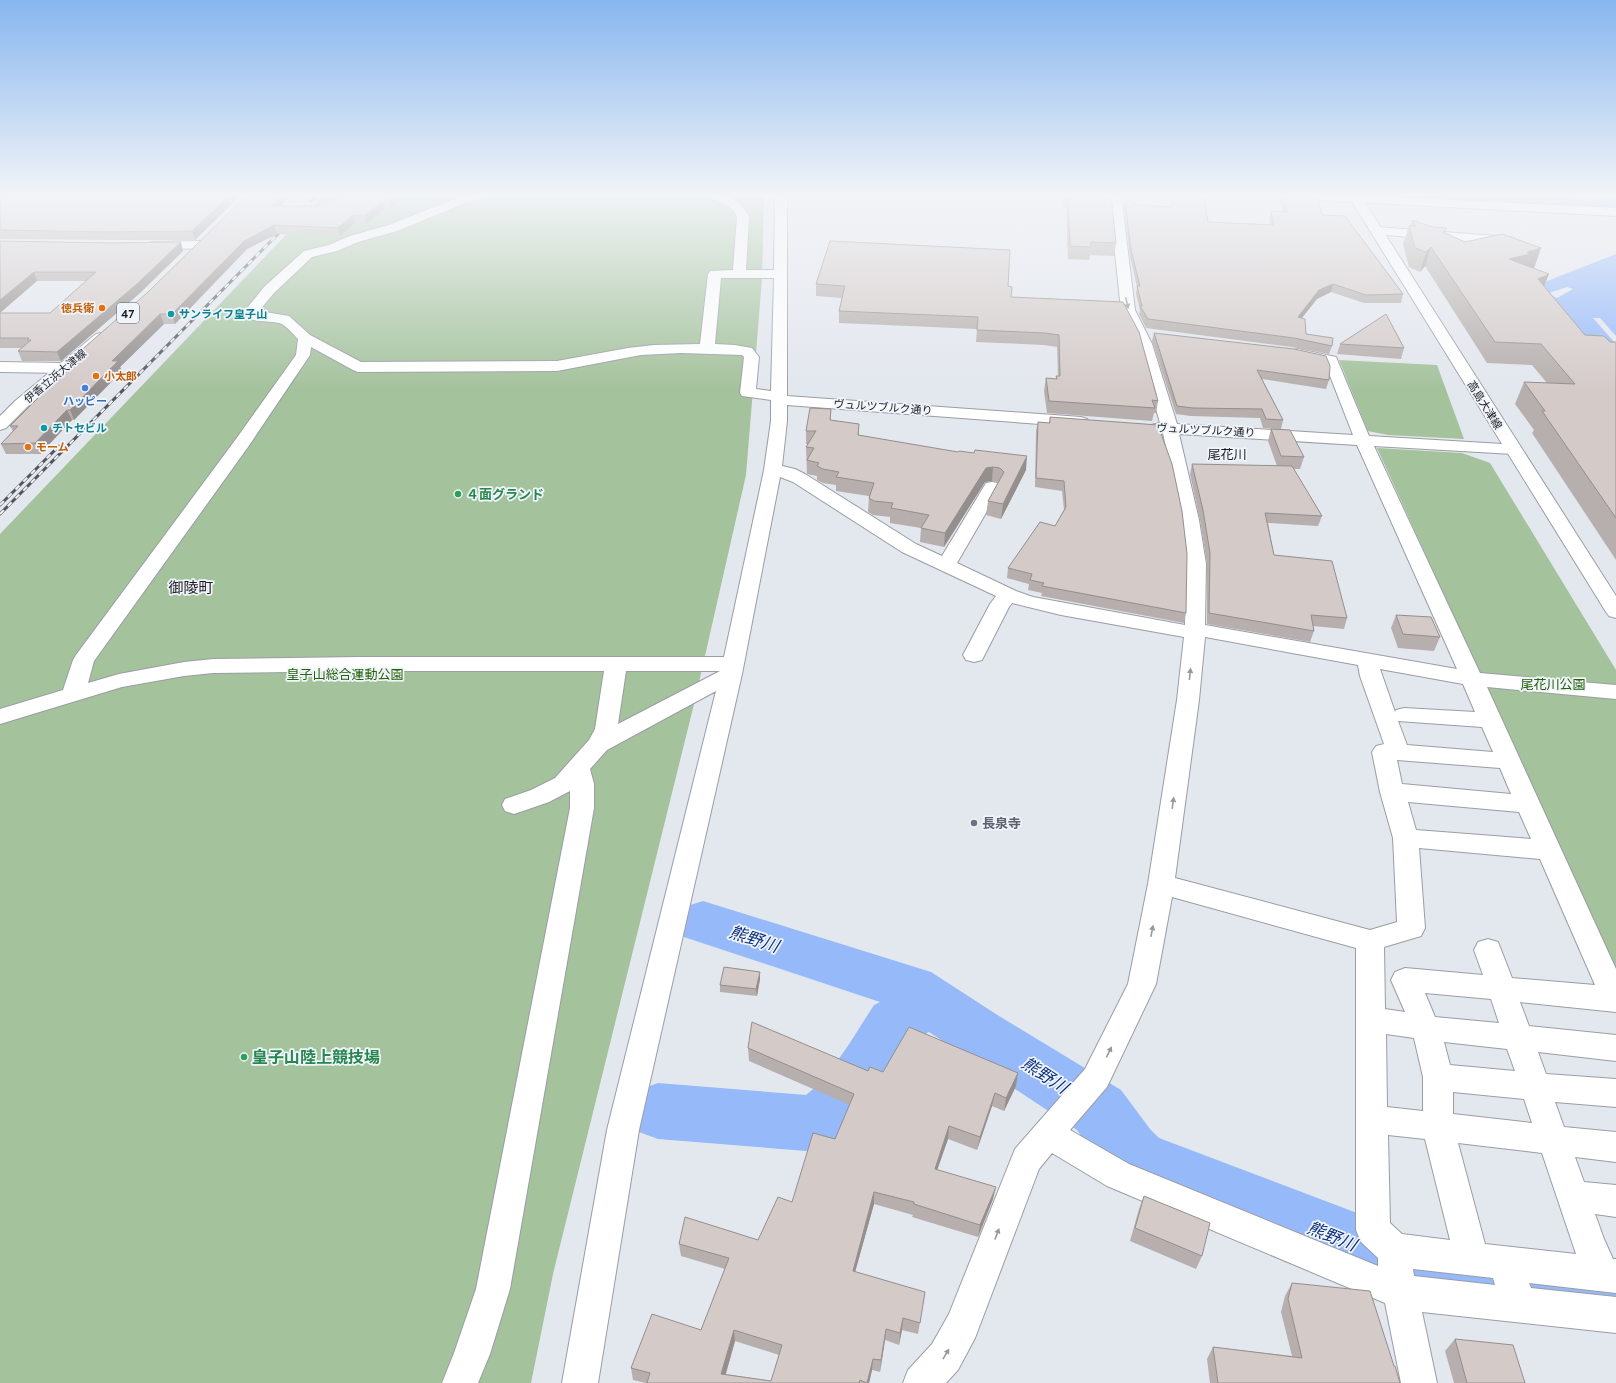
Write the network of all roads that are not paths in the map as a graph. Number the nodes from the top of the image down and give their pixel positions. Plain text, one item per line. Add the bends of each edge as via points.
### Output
1 (302, 260) edge
2 (741, 260) edge
3 (781, 260) edge
4 (1122, 260) edge
5 (1395, 260) edge
6 (740, 274) junction
7 (781, 274) junction
8 (111, 328) edge
9 (1139, 333) junction
10 (1154, 335) edge
11 (305, 338) junction
12 (707, 349) junction
13 (1288, 351) edge
14 (0, 367) edge
15 (64, 368) junction
16 (779, 398) junction
17 (1099, 423) edge
18 (0, 425) edge
19 (1138, 426) edge
20 (1170, 429) junction
21 (1363, 440) junction
22 (1513, 449) junction
23 (773, 470) junction
24 (992, 487) dead end
25 (946, 565) junction
26 (1009, 595) junction
27 (1616, 612) edge
28 (1195, 631) junction
29 (974, 655) dead end
30 (1368, 660) junction
31 (616, 664) junction
32 (732, 669) junction
33 (1472, 679) junction
34 (1616, 692) edge
35 (73, 695) junction
36 (1404, 715) dead end
37 (0, 717) edge
38 (1491, 720) junction
39 (599, 744) junction
40 (1398, 752) junction
41 (1509, 761) junction
42 (578, 768) junction
43 (1392, 792) junction
44 (1528, 804) junction
45 (514, 805) dead end
46 (1406, 838) junction
47 (1549, 850) junction
48 (1161, 884) junction
49 (1370, 941) junction
50 (1488, 950) dead end
51 (1501, 989) junction
52 (1616, 1000) edge
53 (1370, 1019) junction
54 (1426, 1028) junction
55 (1518, 1037) junction
56 (1616, 1048) edge
57 (1438, 1077) junction
58 (1535, 1087) junction
59 (1616, 1093) edge
60 (1372, 1119) junction
61 (1438, 1127) junction
62 (1048, 1134) junction
63 (1553, 1139) junction
64 (1616, 1146) edge
65 (1572, 1196) junction
66 (1616, 1201) edge
67 (1394, 1250) junction
68 (1472, 1260) junction
69 (1609, 1275) edge
70 (1511, 1282) junction
71 (1400, 1292) junction
72 (1616, 1315) edge
73 (460, 1383) edge
74 (580, 1383) edge
75 (921, 1383) edge
76 (1418, 1383) edge

1 - 11 street via 269,290 250,313 260,317 284,318
2 - 6 street
3 - 7 street
4 -> 9 street via 1128,310
5 - 22 street, 高島大津線
6 - 7 street
6 - 12 street via 715,274
7 - 16 street
8 - 15 street, 伊香立浜大津線 / 47
9 - 10 street
9 - 20 street
11 - 12 street via 358,367 556,366 633,351
11 - 35 street via 303,354 242,443 84,660
12 - 16 street, ヴュルツブルク通り via 747,351 752,357 748,393
13 - 21 street via 1331,360
14 - 15 street
15 - 18 street, 伊香立浜大津線 / 47
16 - 17 street, ヴュルツブルク通り
16 - 23 street
19 - 20 street, ヴュルツブルク通り
20 - 21 street, ヴュルツブルク通り
20 - 28 street via 1190,520 1196,564
21 - 22 street, ヴュルツブルク通り
21 - 33 street
22 - 27 street, 高島大津線
23 - 25 street via 799,478 909,548
23 - 32 street
24 - 25 street
25 - 26 street
26 - 28 street via 1060,609
26 - 29 street via 1000,604
28 - 30 street
48 -> 28 street via 1188,700
30 - 33 street
30 - 40 street via 1371,676
31 - 32 street
31 - 35 street via 213,666 152,674
31 - 39 street via 606,729
32 - 39 street
32 - 74 street via 624,1130
33 - 34 street
33 - 38 street
35 - 37 street
36 - 38 street
38 - 41 street
39 - 42 street
40 - 41 street
40 - 43 street via 1384,752
41 - 44 street
42 - 45 street via 563,784
42 - 73 street via 582,784 582,808 495,1281
43 - 44 street
43 - 46 street
44 - 47 street
46 - 47 street
46 - 49 street via 1411,928
47 - 52 street
48 - 49 street
62 -> 48 street via 1096,1078 1142,984
49 - 53 street
50 - 51 street
51 - 52 street
51 - 54 street via 1405,980
51 - 55 street
53 - 54 street
53 - 60 street
54 - 55 street
54 - 57 street
55 - 56 street
55 - 58 street
57 - 58 street
57 - 61 street
58 - 59 street
58 - 63 street
60 - 61 street
60 - 67 street via 1373,1230
61 - 63 street
61 - 68 street
62 - 71 street via 1118,1175
75 -> 62 street via 945,1357 962,1325 1026,1160
63 - 64 street
63 - 65 street
65 - 66 street
65 - 69 street via 1589,1245
67 - 68 street
67 - 71 street
68 - 70 street
69 - 70 street
70 - 71 street
70 - 72 street
71 - 76 street

